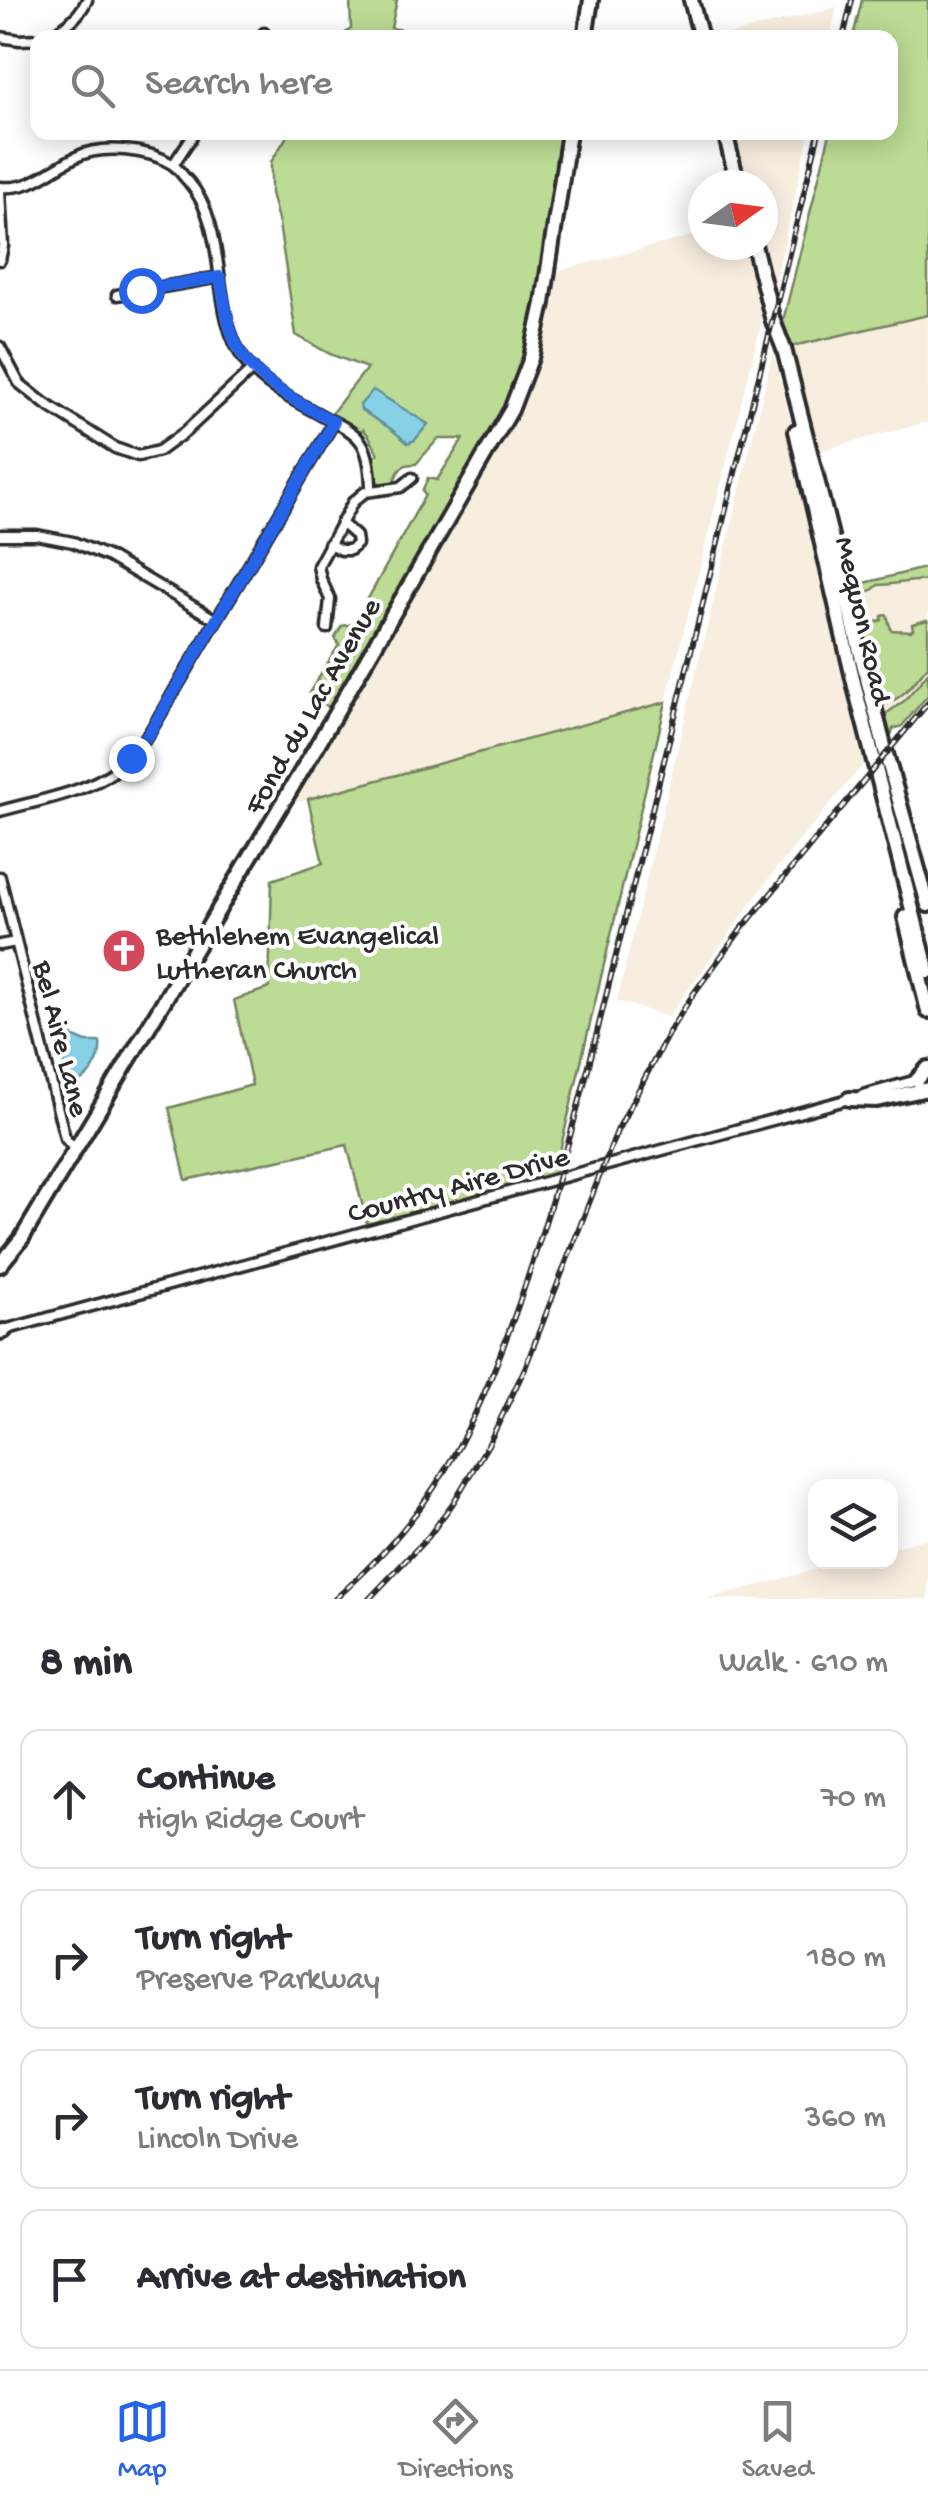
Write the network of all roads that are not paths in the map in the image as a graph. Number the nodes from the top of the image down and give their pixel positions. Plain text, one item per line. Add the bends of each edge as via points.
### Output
1 (87, 0) edge
2 (591, 0) edge
3 (691, 0) edge
4 (60, 30) edge
5 (586, 30) edge
6 (699, 30) edge
7 (0, 37) edge
8 (30, 39) edge
9 (190, 140) edge
10 (569, 140) edge
11 (727, 140) edge
12 (173, 164) junction
13 (734, 170) edge
14 (0, 189) edge
15 (0, 260) edge
16 (758, 260) edge
17 (220, 277) junction
18 (116, 295) dead end
19 (777, 336) junction
20 (0, 347) edge
21 (253, 369) junction
22 (334, 422) junction
23 (412, 478) dead end
24 (371, 490) junction
25 (341, 523) junction
26 (0, 536) edge
27 (329, 544) junction
28 (216, 620) junction
29 (327, 628) dead end
30 (0, 811) edge
31 (899, 860) junction
32 (0, 877) edge
33 (906, 887) junction
34 (928, 905) edge
35 (16, 942) junction
36 (928, 944) edge
37 (0, 946) edge
38 (928, 972) edge
39 (928, 1011) edge
40 (928, 1068) edge
41 (924, 1082) edge
42 (849, 1099) joint
43 (75, 1150) junction
44 (0, 1265) edge
45 (1, 1331) edge

1 - 4 street
2 - 5 main road
3 - 6 main road
7 - 8 street
9 - 12 street
10 - 43 main road, Fond du Lac Avenue via 543,304 511,410
11 - 13 main road
12 - 14 street via 112,148 78,155 42,179
12 - 17 street via 209,215
14 - 15 street
16 - 19 main road, Mequon Road
17 - 18 street
17 - 21 street via 232,333
19 - 31 main road, Mequon Road
19 - 34 main road, Mequon Road
20 - 21 street via 19,383 115,448 138,456 159,451 185,432
21 - 22 street
22 - 24 street via 362,444
22 - 28 street
23 - 24 street via 401,487
24 - 25 street via 358,496
25 - 27 street
25 - 27 street via 357,544 341,550
26 - 28 street via 73,542
27 - 29 street via 318,566 330,598
28 - 30 street via 131,758 77,789
31 - 33 main road, Mequon Road
31 - 39 main road
32 - 35 street, Bel Aire Lane
33 - 36 main road
33 - 38 main road, Mequon Road
35 - 37 street
35 - 43 street, Bel Aire Lane via 66,1138
40 - 41 main road
41 - 42 main road via 876,1100
42 - 45 street, Country Aire Drive
43 - 44 main road, Fond du Lac Avenue

